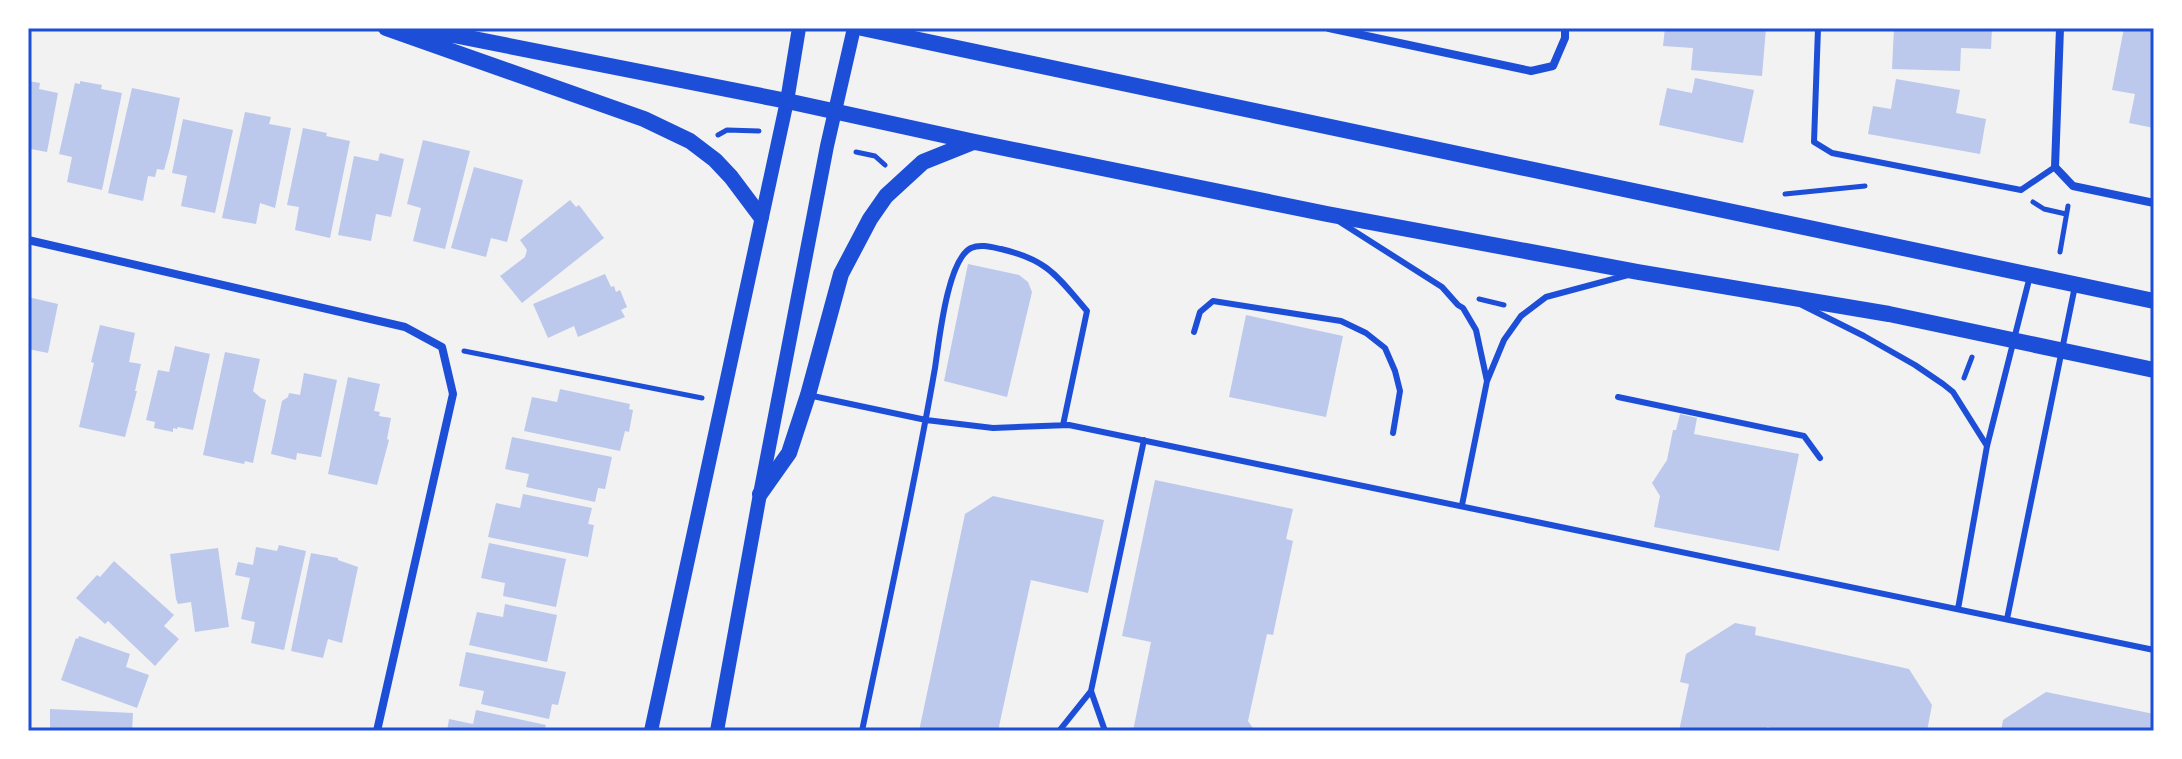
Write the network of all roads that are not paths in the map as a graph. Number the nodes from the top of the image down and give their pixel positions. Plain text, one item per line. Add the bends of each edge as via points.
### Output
1 (386, 28) edge
2 (418, 28) edge
3 (799, 28) edge
4 (854, 28) edge
5 (862, 28) edge
6 (1329, 28) edge
7 (1565, 28) edge
8 (1818, 28) edge
9 (2060, 28) edge
10 (787, 101) junction
11 (836, 111) junction
12 (975, 142) junction
13 (2055, 167) junction
14 (2154, 203) edge
15 (1327, 214) junction
16 (761, 217) junction
17 (28, 240) edge
18 (1638, 272) junction
19 (2030, 275) junction
20 (2075, 284) junction
21 (1785, 297) junction
22 (2154, 301) edge
23 (1194, 332) dead end
24 (2014, 339) junction
25 (2062, 350) junction
26 (2154, 370) edge
27 (1487, 381) junction
28 (808, 395) junction
29 (1618, 397) dead end
30 (926, 420) junction
31 (1063, 425) junction
32 (1393, 433) dead end
33 (1144, 440) junction
34 (1987, 446) junction
35 (1820, 458) dead end
36 (760, 494) junction
37 (1462, 505) junction
38 (1958, 609) junction
39 (2007, 619) junction
40 (2154, 650) edge
41 (1091, 691) junction
42 (377, 731) edge
43 (651, 731) edge
44 (717, 731) edge
45 (862, 731) edge
46 (1059, 731) edge
47 (1105, 731) edge

1 - 16 main road via 644,119 690,141 731,177
2 - 10 main road
3 - 10 street
4 - 11 street
5 - 19 main road
6 - 7 street via 1531,71 1553,66
8 - 13 lane via 1814,142 1832,153 2021,190
9 - 13 street
10 - 11 main road
10 - 16 street
11 - 12 main road
11 - 36 street
12 - 15 main road
12 - 28 main road via 923,162 870,219 841,274
13 - 14 street via 2073,186
15 - 18 main road
15 - 27 lane via 1442,287 1463,308 1476,330
16 - 43 street
17 - 42 street via 405,327 442,347 453,394
18 - 21 main road
18 - 27 lane via 1546,297 1520,317
19 - 20 main road
19 - 24 lane
20 - 22 main road
20 - 25 lane
21 - 24 main road
21 - 34 lane via 1877,343 1943,384
23 - 32 lane via 1200,312 1213,301 1341,321 1366,333 1385,348 1395,371 1400,391
24 - 25 main road
24 - 34 lane
25 - 26 main road
25 - 39 lane
27 - 37 lane
28 - 30 lane
28 - 36 main road via 789,453
29 - 35 lane via 1804,436
30 - 31 lane via 993,428
30 - 31 lane via 946,299 957,265 972,248 986,246 1034,259 1054,273 1087,311
30 - 45 lane
31 - 33 lane
33 - 37 lane
33 - 41 lane
34 - 38 lane
36 - 44 street
37 - 38 lane
38 - 39 lane
39 - 40 lane
41 - 46 lane
41 - 47 lane

